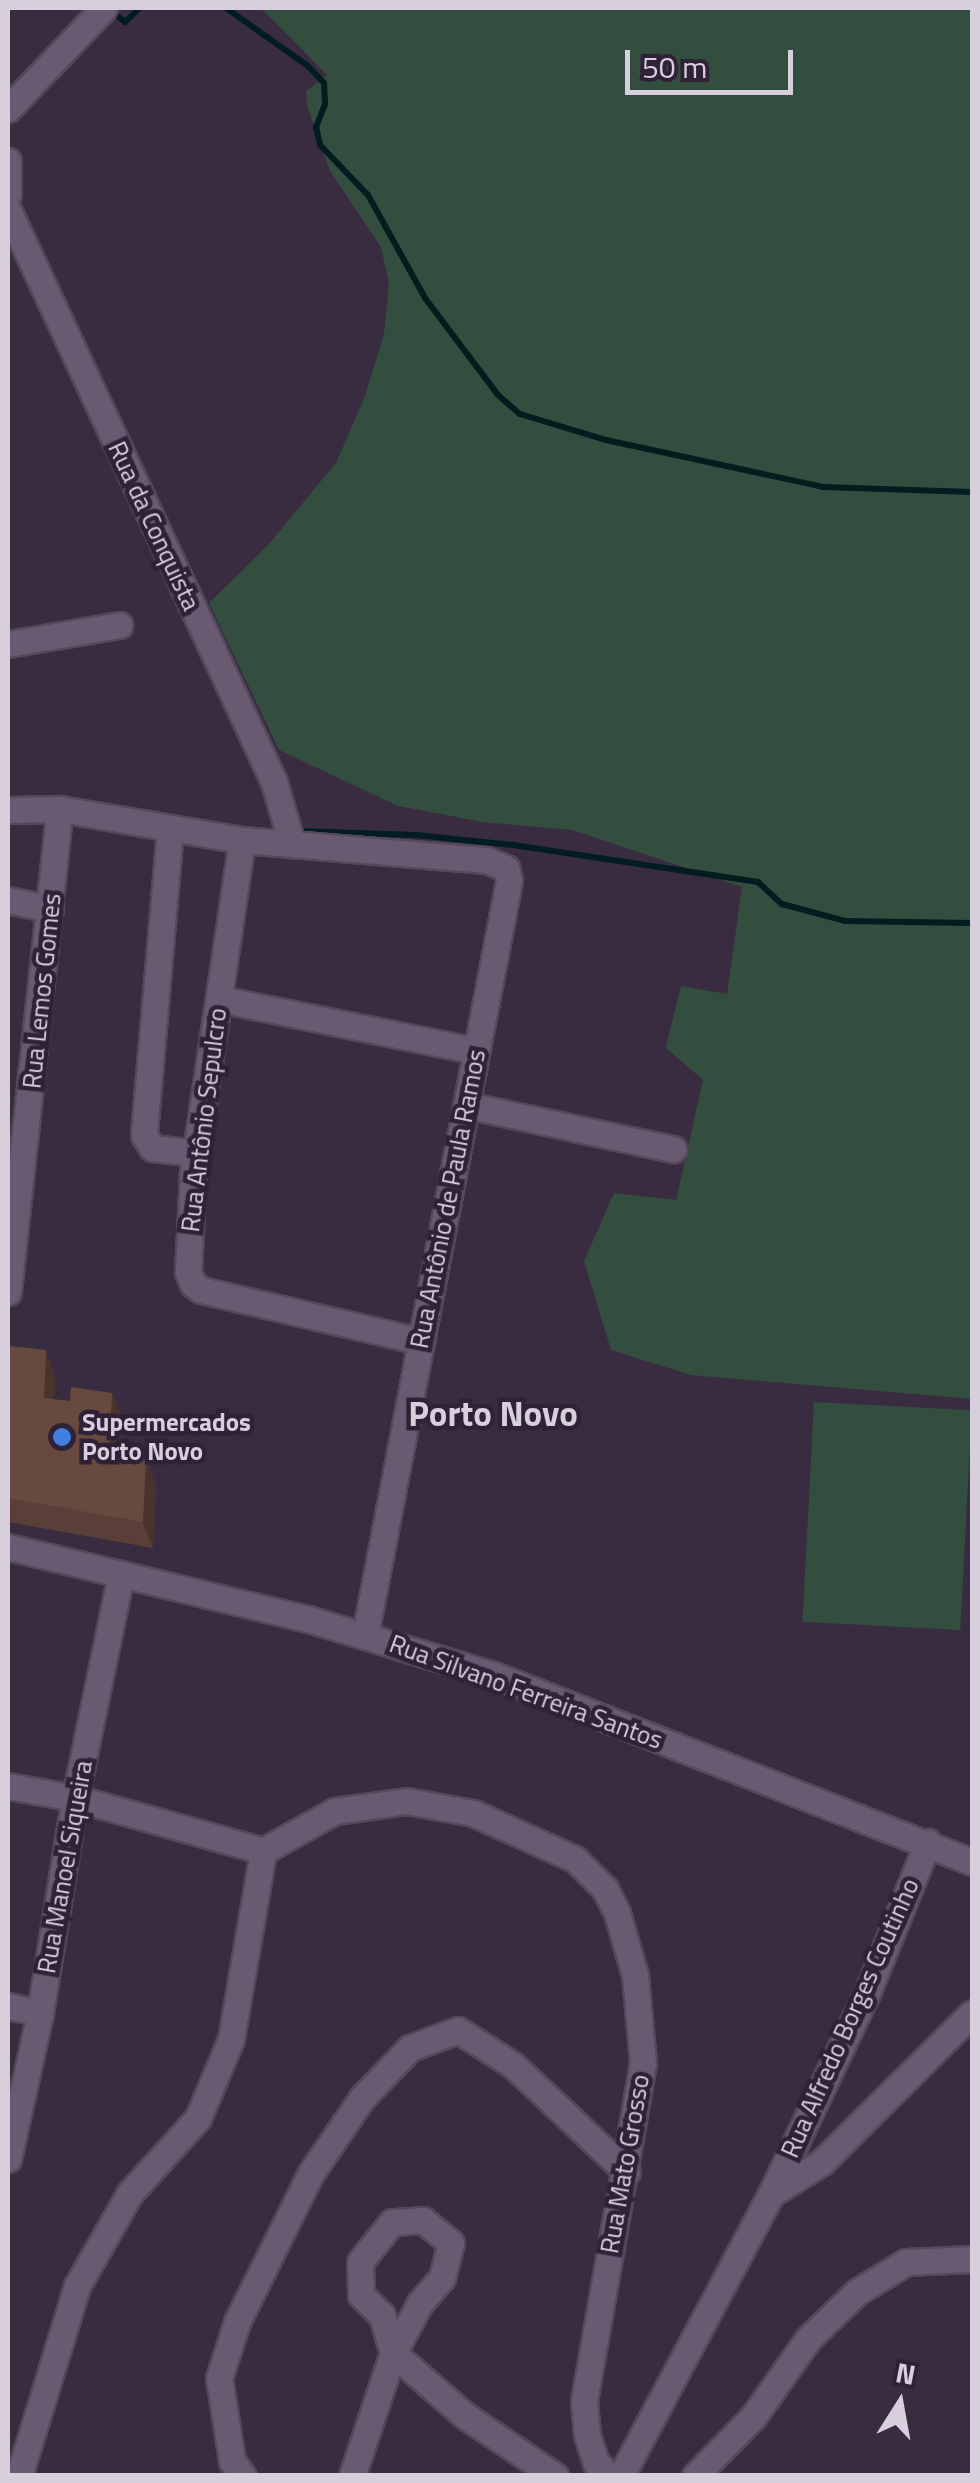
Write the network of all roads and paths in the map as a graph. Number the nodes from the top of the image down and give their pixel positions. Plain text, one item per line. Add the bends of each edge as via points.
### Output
1 (104, 8) edge
2 (8, 109) edge
3 (8, 160) edge
4 (8, 194) edge
5 (8, 210) edge
6 (119, 625) dead end
7 (8, 644) edge
8 (60, 809) junction
9 (8, 810) edge
10 (170, 830) junction
11 (242, 840) junction
12 (292, 844) junction
13 (8, 900) edge
14 (50, 909) junction
15 (219, 998) junction
16 (476, 1051) junction
17 (466, 1105) junction
18 (673, 1149) dead end
19 (196, 1153) junction
20 (8, 1292) edge
21 (421, 1342) junction
22 (8, 1547) edge
23 (121, 1574) junction
24 (364, 1634) junction
25 (8, 1786) edge
26 (76, 1798) junction
27 (928, 1842) junction
28 (263, 1851) junction
29 (970, 1859) edge
30 (8, 2006) edge
31 (40, 2013) junction
32 (972, 2013) edge
33 (8, 2159) edge
34 (627, 2172) junction
35 (771, 2194) junction
36 (972, 2259) edge
37 (393, 2354) junction
38 (19, 2476) edge
39 (243, 2476) edge
40 (352, 2476) edge
41 (555, 2476) edge
42 (610, 2476) edge
43 (621, 2476) edge
44 (695, 2476) edge

1 - 2 street
3 - 4 street
5 - 12 street, Rua da Conquista via 274,782
6 - 7 street
8 - 9 street
8 - 10 street
8 - 14 street, Rua Lemos Gomes
10 - 11 street
10 - 19 street via 144,1135 152,1148
11 - 12 street
11 - 15 street, Rua Antônio Sepulcro
12 - 16 street, Rua Antônio de Paula Ramos via 486,860 506,868 509,881
13 - 14 street
14 - 20 street, Rua Lemos Gomes
15 - 16 street
15 - 19 street, Rua Antônio Sepulcro
16 - 17 street, Rua Antônio de Paula Ramos
17 - 18 street
17 - 21 street, Rua Antônio de Paula Ramos
19 - 21 street, Rua Antônio Sepulcro via 192,1284
21 - 24 street, Rua Antônio de Paula Ramos
22 - 23 street, Rua Silvano Ferreira Santos
23 - 24 street, Rua Silvano Ferreira Santos
23 - 26 street, Rua Manoel Siqueira
24 - 27 street, Rua Silvano Ferreira Santos via 494,1674
25 - 26 street
26 - 28 street
26 - 31 street, Rua Manoel Siqueira
27 - 29 street, Rua Silvano Ferreira Santos
27 - 35 street, Rua Alfredo Borges Coutinho
28 - 34 street, Rua Mato Grosso via 335,1810 407,1801 473,1813 586,1868 617,1913 635,1974 642,2063
28 - 38 street via 231,2039 198,2118 130,2193 76,2286
30 - 31 street
31 - 33 street, Rua Manoel Siqueira
32 - 35 street, Rua Alfredo Borges Coutinho via 822,2162
34 - 39 street via 512,2064 458,2030 410,2048 362,2098 311,2173 237,2322 219,2378 232,2461
34 - 42 street, Rua Mato Grosso via 584,2401 596,2463
35 - 43 street, Rua Alfredo Borges Coutinho
36 - 44 street via 906,2262 857,2292 809,2338 753,2417
37 - 37 street via 382,2316 361,2295 360,2262 392,2222 423,2220 451,2243 442,2278 420,2302
37 - 40 street
37 - 41 street via 464,2414

